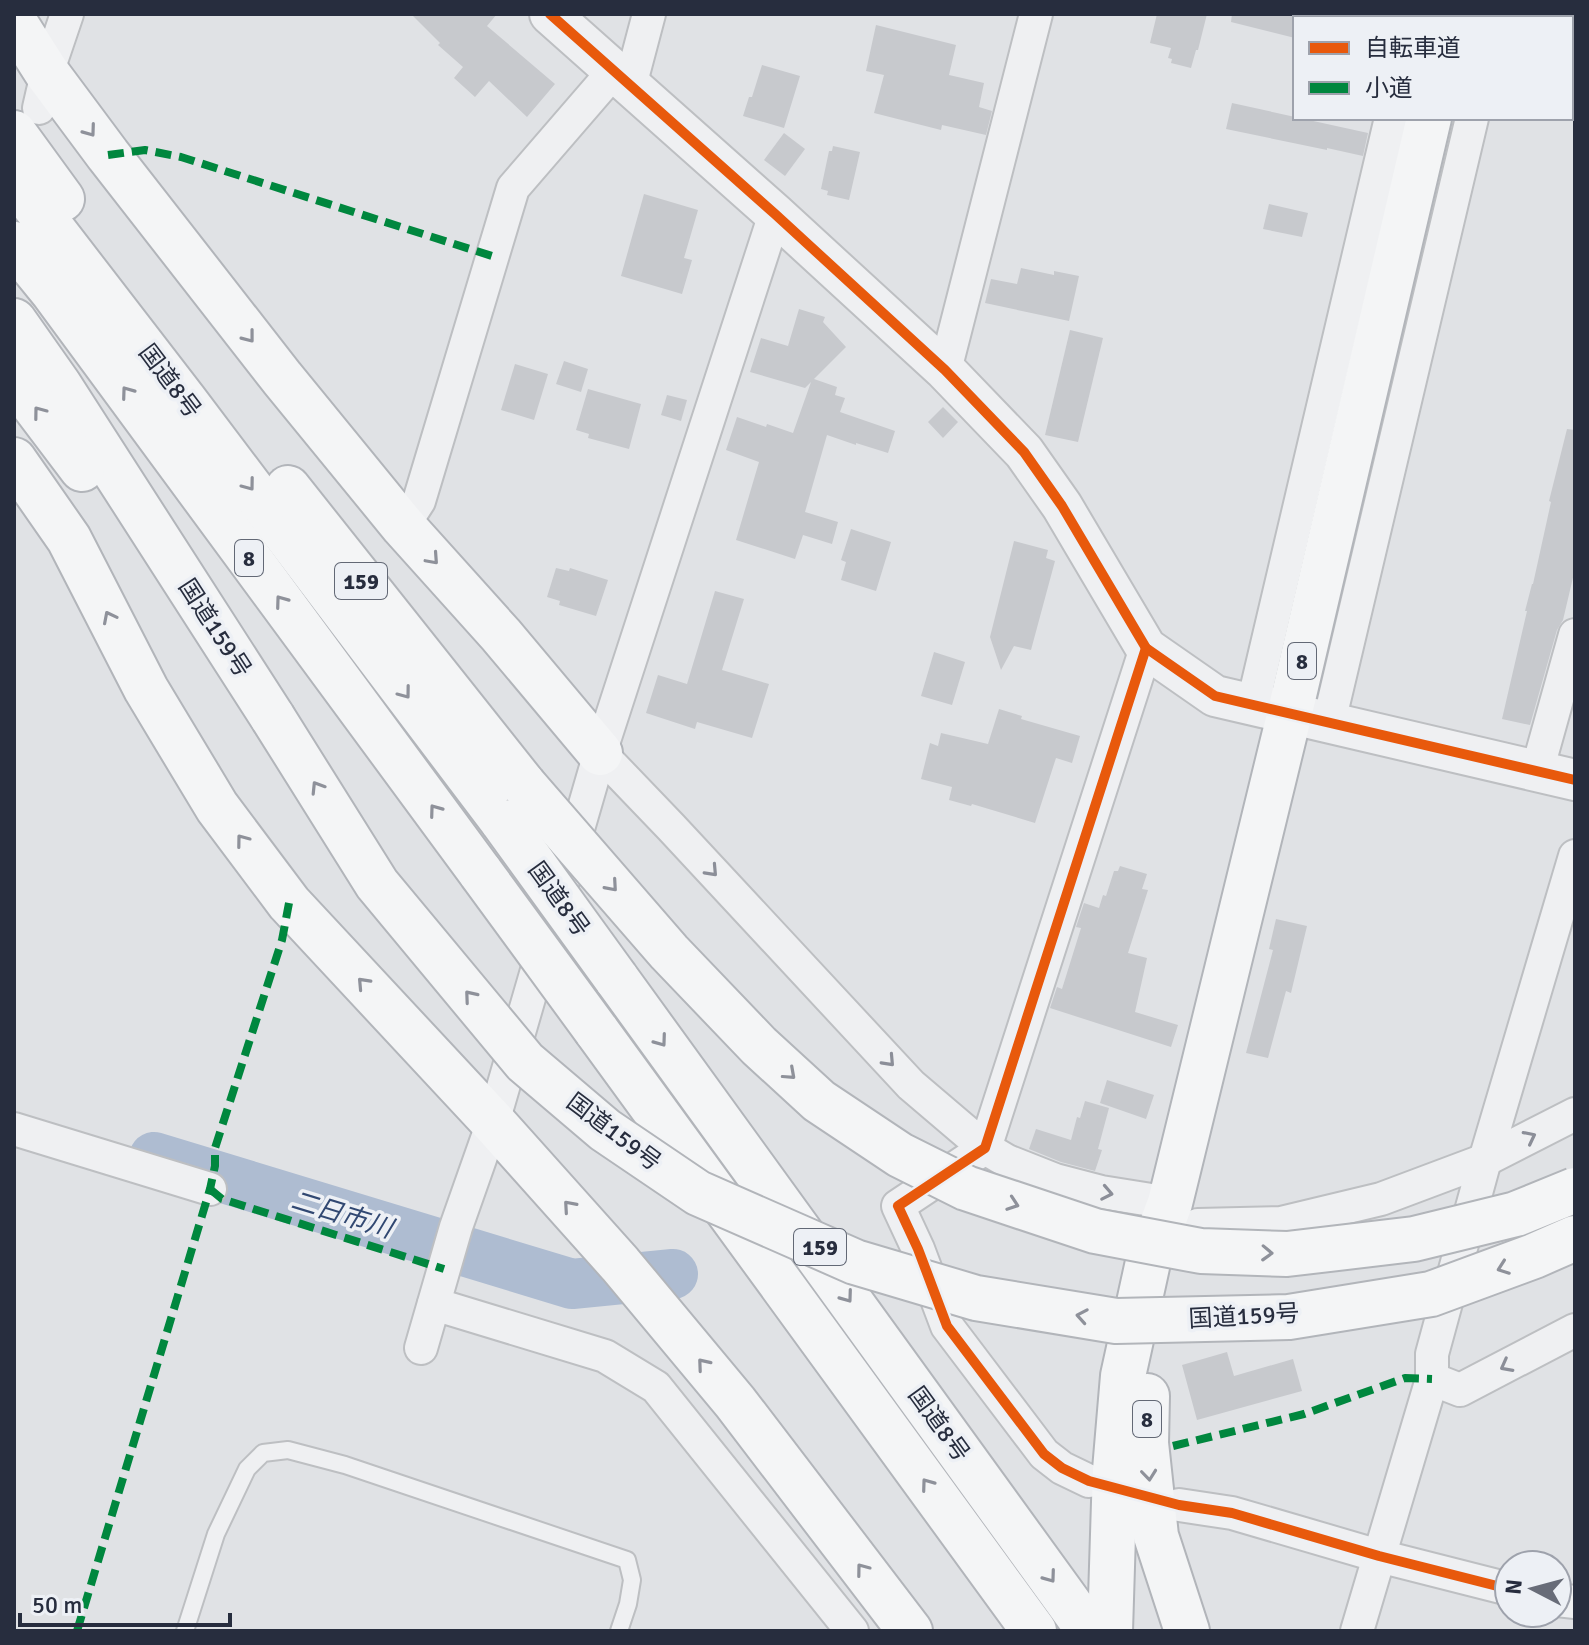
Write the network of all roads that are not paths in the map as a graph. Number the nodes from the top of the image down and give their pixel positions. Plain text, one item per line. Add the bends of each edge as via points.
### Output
1 (67, 14) edge
2 (550, 14) edge
3 (649, 14) edge
4 (1036, 14) edge
5 (14, 21) edge
6 (622, 79) junction
7 (33, 104) edge
8 (1391, 120) edge
9 (1429, 120) edge
10 (1471, 120) edge
11 (14, 179) edge
12 (775, 214) junction
13 (14, 244) edge
14 (14, 321) edge
15 (124, 321) junction
16 (945, 370) junction
17 (14, 379) edge
18 (14, 460) edge
19 (403, 526) junction
20 (1575, 635) edge
21 (1146, 648) junction
22 (1291, 713) junction
23 (273, 718) junction
24 (600, 753) junction
25 (1537, 771) junction
26 (1575, 780) edge
27 (513, 803) junction
28 (1575, 856) edge
29 (1575, 1114) edge
30 (493, 1122) junction
31 (14, 1129) edge
32 (985, 1148) junction
33 (1485, 1160) junction
34 (210, 1189) dead end
35 (1575, 1190) edge
36 (1184, 1214) junction
37 (1575, 1238) edge
38 (434, 1304) junction
39 (1575, 1330) edge
40 (421, 1348) dead end
41 (1432, 1379) junction
42 (1089, 1481) dead end
43 (1179, 1505) dead end
44 (1379, 1556) junction
45 (1493, 1585) edge
46 (185, 1631) edge
47 (619, 1631) edge
48 (852, 1631) edge
49 (910, 1631) edge
50 (1034, 1631) edge
51 (1089, 1631) edge
52 (1110, 1631) edge
53 (1187, 1631) edge
54 (1357, 1631) edge

1 - 7 street
2 - 6 street
3 - 6 street
4 - 16 street
5 - 7 highway
6 - 12 street
6 - 19 street via 513,188 419,501
7 - 15 highway via 132,292
7 -> 19 highway via 203,279
8 - 22 street
9 - 22 highway, 8
10 - 22 street
11 - 15 highway, 国道8号
12 - 16 street
12 - 24 street
50 -> 13 highway, 国道8号 / 8, bridge
14 - 23 highway, 国道159号 / 159
15 -> 27 highway, 国道8号 / 159 via 185,401 223,407
16 - 21 street via 1024,452
23 -> 17 highway via 185,615
30 -> 18 highway via 289,903 217,807 146,689 69,539
19 -> 24 highway
20 - 25 street
21 - 22 street via 1215,696
21 - 32 street
22 - 25 street
22 - 36 highway, 8
37 -> 23 highway, 国道159号 / 159, bridge via 1431,1294 1289,1317 1116,1321 976,1298 855,1262 698,1193 605,1130 525,1062 377,884
24 - 30 street
24 -> 32 street via 911,1085
25 - 26 street
27 -> 35 highway, 159, bridge via 819,1101 900,1155 966,1188 1095,1231 1201,1251 1287,1254 1414,1239 1516,1214
27 -> 51 highway, 国道8号, bridge via 616,978
28 - 33 street
33 -> 29 street
30 - 38 street
49 -> 30 highway via 735,1402
31 - 34 street
32 -> 36 street via 1055,1180
32 - 42 street via 898,1206 947,1326 1044,1454
33 - 36 street via 1381,1199 1281,1223
33 - 41 street via 1432,1354
36 - 52 highway, 8 via 1148,1262 1123,1376
36 -> 53 highway, 8 via 1164,1268 1148,1370 1146,1443 1156,1536
38 - 40 street
38 - 48 street via 605,1356 656,1387
39 -> 41 street via 1460,1390
41 - 44 street
43 - 44 street via 1232,1513
44 - 45 street
44 - 54 street
46 - 47 lane via 216,1534 247,1469 263,1453 288,1450 627,1560 632,1580

